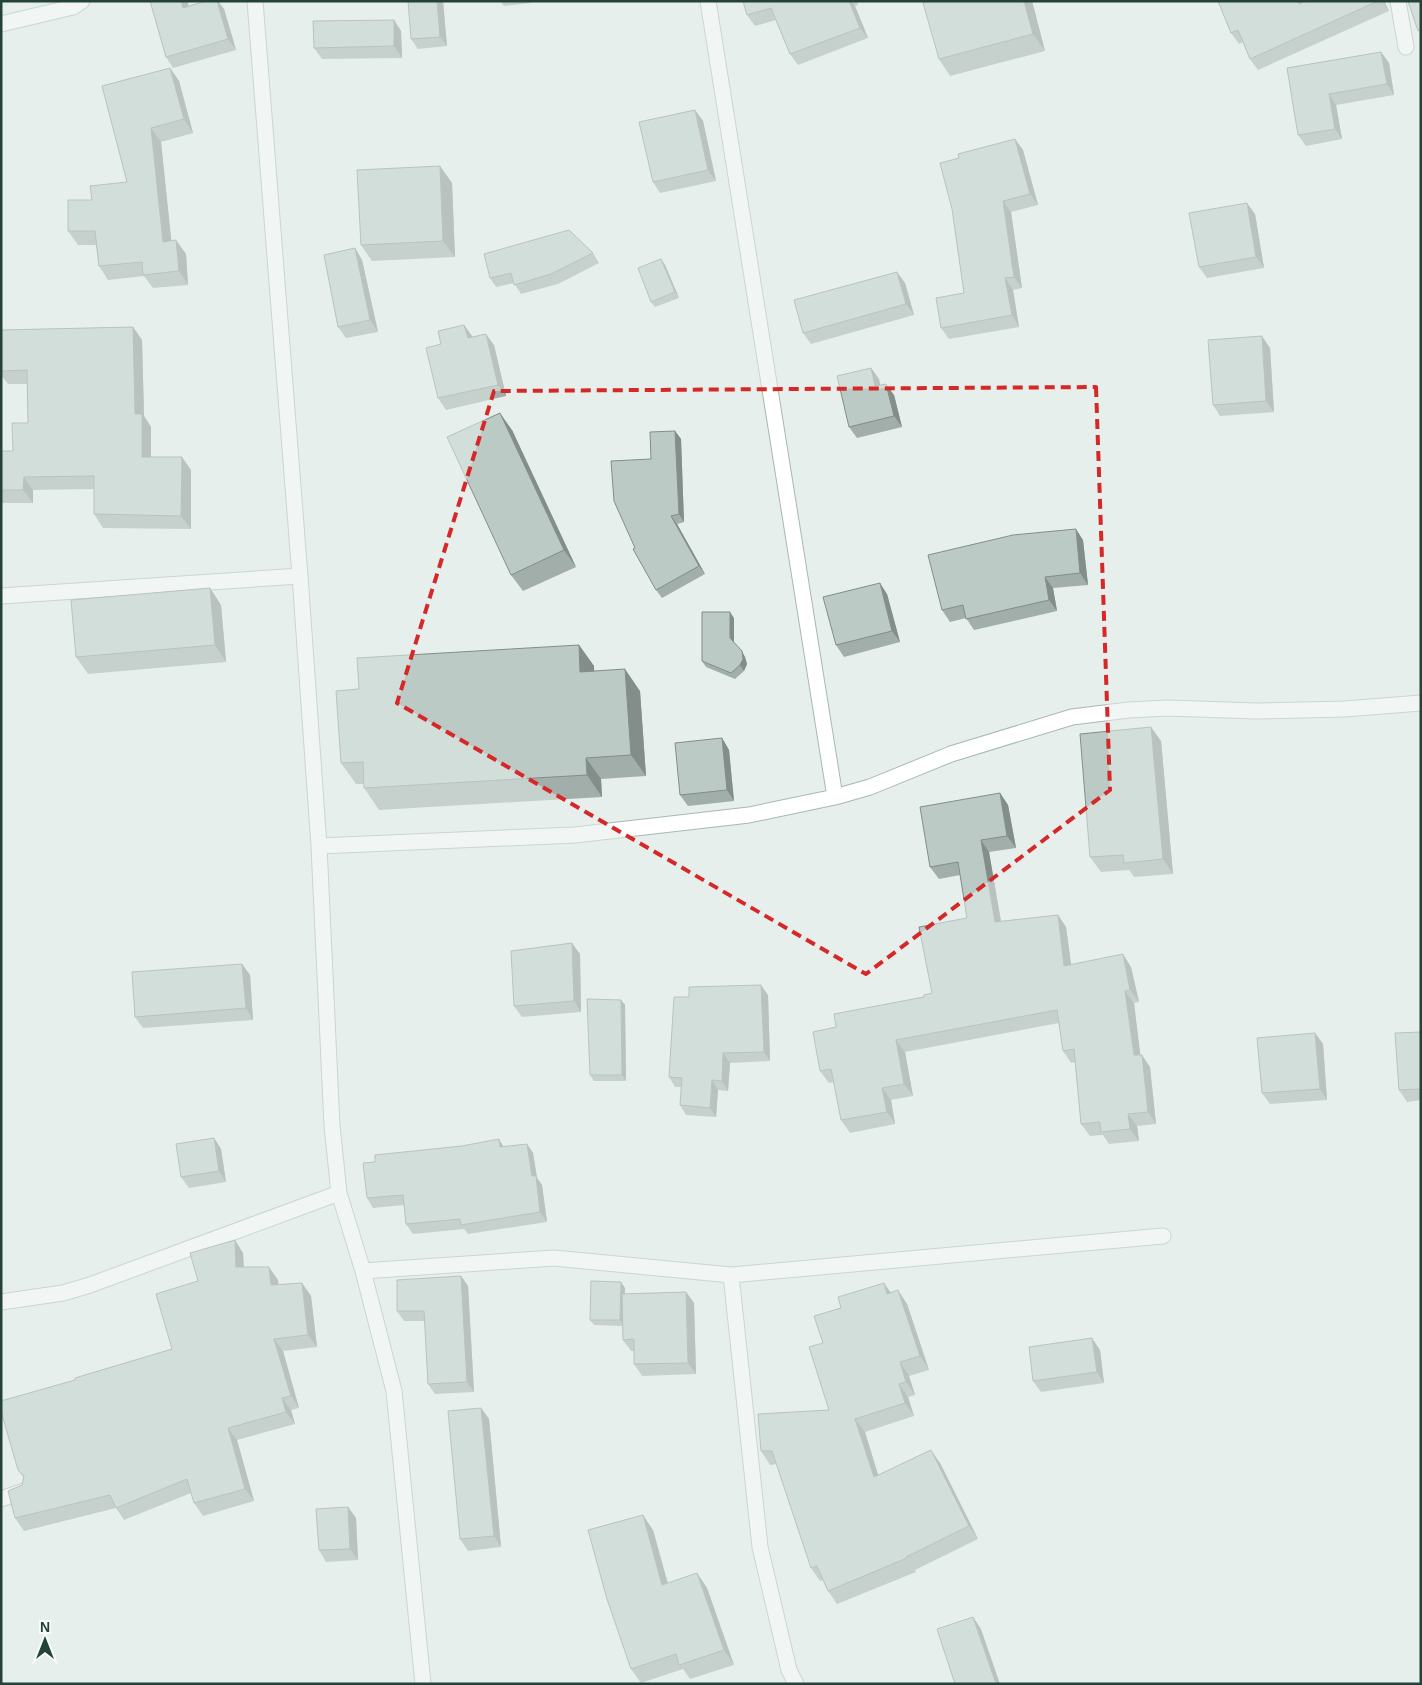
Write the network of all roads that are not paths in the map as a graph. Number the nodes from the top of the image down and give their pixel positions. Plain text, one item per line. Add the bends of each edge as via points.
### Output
1 (82, 1) edge
2 (255, 1) edge
3 (708, 1) edge
4 (1398, 1) edge
5 (1, 24) edge
6 (1406, 47) dead end
7 (300, 576) junction
8 (1, 596) edge
9 (1421, 703) edge
10 (835, 797) junction
11 (319, 846) junction
12 (338, 1193) junction
13 (1164, 1236) dead end
14 (363, 1271) junction
15 (731, 1275) junction
16 (1, 1302) edge
17 (24, 1491) edge
18 (1, 1499) edge
19 (423, 1684) edge
20 (796, 1684) edge

1 - 5 street via 73,7
2 - 7 street
3 - 10 street
4 - 6 street
7 - 8 street
7 - 11 street
9 - 10 street via 1256,711 1167,708 1072,717 952,754 870,787
10 - 11 street via 749,815 575,835
11 - 12 street
12 - 14 street
12 - 16 street via 90,1285 63,1293
13 - 15 street
14 - 15 street via 554,1258
14 - 19 street via 394,1391
15 - 20 street via 760,1547 788,1670
17 - 18 street

